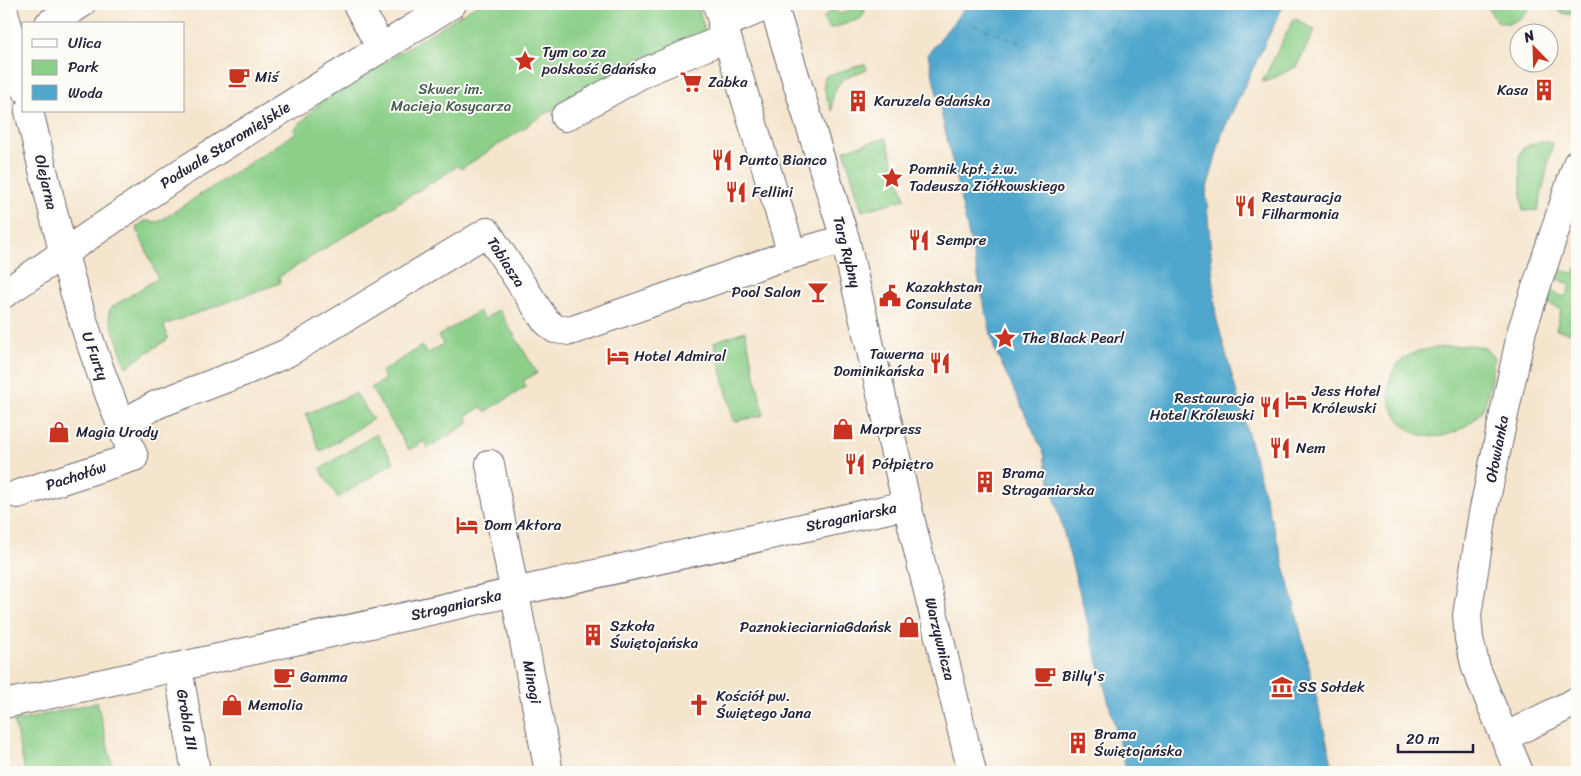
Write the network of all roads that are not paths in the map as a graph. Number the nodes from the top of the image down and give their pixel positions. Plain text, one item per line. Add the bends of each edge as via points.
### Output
1 (81, 4) edge
2 (357, 4) edge
3 (452, 4) edge
4 (772, 4) edge
5 (4, 12) edge
6 (52, 22) edge
7 (722, 22) edge
8 (19, 43) edge
9 (381, 48) junction
10 (22, 70) edge
11 (29, 112) edge
12 (565, 117) dead end
13 (1577, 164) edge
14 (846, 239) junction
15 (63, 253) junction
16 (792, 254) junction
17 (4, 294) edge
18 (121, 424) junction
19 (134, 457) joint
20 (490, 464) dead end
21 (18, 494) dead end
22 (907, 505) junction
23 (514, 591) junction
24 (178, 668) junction
25 (1577, 701) edge
26 (4, 704) edge
27 (1505, 737) junction
28 (196, 772) edge
29 (549, 772) edge
30 (972, 772) edge
31 (1520, 772) edge

1 - 6 street
2 - 9 street
3 - 9 street, Podwale Staromiejskie
4 - 7 street
4 - 14 street, Targ Rybny
5 - 8 street
7 - 12 street via 645,72
7 - 16 street
8 - 10 street
9 - 15 street, Podwale Staromiejskie via 182,172
11 - 15 street, Olejarna
13 - 27 street, Ołowianka via 1522,330 1483,513 1467,615 1476,668
14 - 16 street, Tobiasza
14 - 22 street, Targ Rybny
15 - 17 street, Podwale Staromiejskie
15 - 18 street, U Furty via 93,350
16 - 18 street, Tobiasza via 570,331 555,329 545,320 487,232 286,352 158,404
18 - 19 street, U Furty
19 - 21 street, Pachołów
20 - 23 street, Minogi
22 - 23 street, Straganiarska
22 - 30 street, Warzywnicza
23 - 24 street, Straganiarska
23 - 29 street, Minogi
24 - 26 street, Straganiarska
24 - 28 street, Grobla III
25 - 27 street
27 - 31 street, Ołowianka

